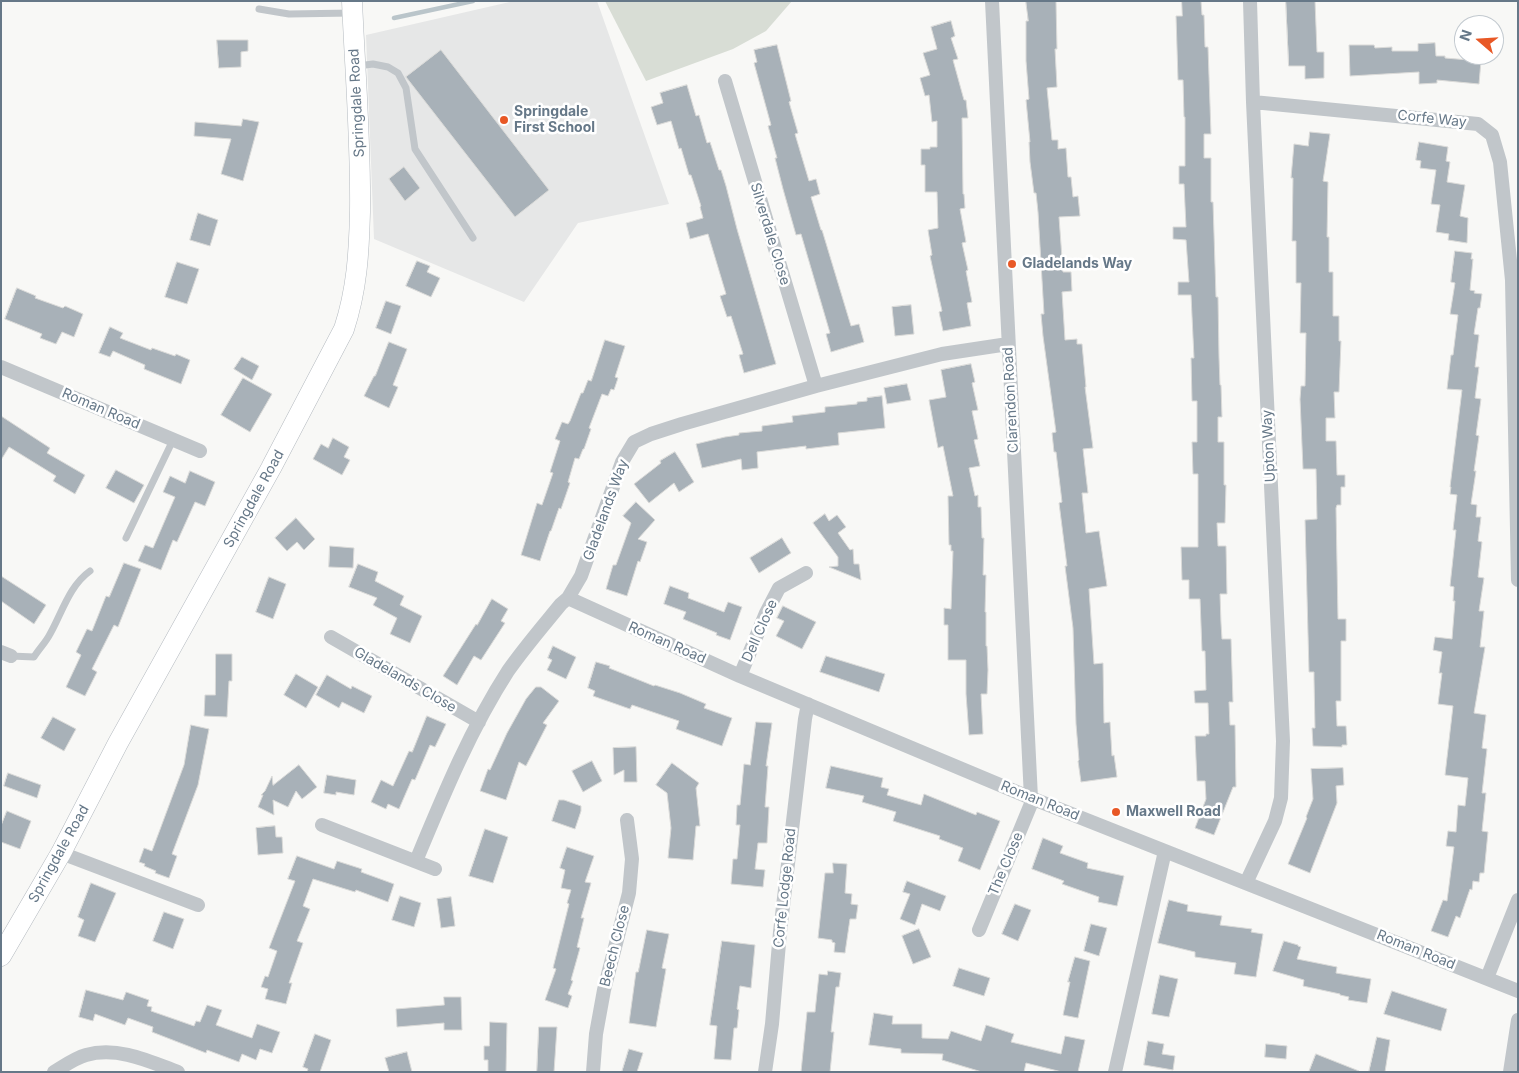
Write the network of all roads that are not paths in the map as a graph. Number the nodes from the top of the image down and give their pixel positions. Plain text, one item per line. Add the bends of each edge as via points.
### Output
1 (992, 1) edge
2 (1250, 1) edge
3 (352, 7) edge
4 (259, 9) dead end
5 (355, 66) junction
6 (725, 82) dead end
7 (1253, 102) junction
8 (473, 238) dead end
9 (1008, 344) junction
10 (1, 367) edge
11 (816, 386) junction
12 (173, 440) junction
13 (200, 451) dead end
14 (126, 538) dead end
15 (90, 571) dead end
16 (806, 573) dead end
17 (1518, 580) edge
18 (568, 598) junction
19 (330, 638) dead end
20 (6, 654) edge
21 (740, 676) junction
22 (808, 704) junction
23 (479, 722) junction
24 (1032, 798) junction
25 (627, 820) dead end
26 (322, 825) dead end
27 (1165, 851) junction
28 (61, 853) junction
29 (416, 861) junction
30 (435, 869) dead end
31 (1246, 883) junction
32 (1518, 900) edge
33 (198, 905) dead end
34 (979, 930) dead end
35 (1, 956) edge
36 (1486, 978) junction
37 (1518, 991) edge
38 (1518, 1020) edge
39 (54, 1072) edge
40 (178, 1072) edge
41 (593, 1072) edge
42 (765, 1072) edge
43 (1115, 1072) edge
44 (1510, 1072) edge

1 - 9 street, Clarendon Road
2 - 7 street, Upton Way
3 - 4 lane via 289,14
3 - 5 street, Springdale Road
5 - 8 lane via 373,64 398,74 406,88 416,149
5 - 28 street, Springdale Road via 361,168 359,258 352,304 344,329 272,468 118,743
6 - 11 street, Silverdale Close
7 - 17 street, Corfe Way via 1478,124 1492,135 1500,162 1512,280
7 - 31 street, Upton Way via 1283,741 1281,798 1275,821
9 - 11 street, Gladelands Way via 942,354
9 - 24 street, Clarendon Road
10 - 12 street, Roman Road
11 - 18 street, Gladelands Way via 682,424 634,442 622,462 582,576
12 - 13 street, Roman Road
12 - 14 lane
15 - 20 lane via 83,576 50,636 34,657
16 - 21 street, Dell Close via 779,588
18 - 21 street, Roman Road
18 - 23 street, Gladelands Way via 509,670
19 - 23 street, Gladelands Close
21 - 22 street, Roman Road
22 - 24 street, Roman Road
22 - 42 street, Corfe Lodge Road
23 - 29 street, Gladelands Way via 445,790
24 - 27 street, Roman Road
24 - 34 street, The Close
25 - 41 street, Beech Close via 632,859 629,893 604,990
26 - 29 street
27 - 31 street, Roman Road
27 - 43 street
28 - 33 street
28 - 35 street, Springdale Road
29 - 30 street
31 - 36 street, Roman Road
32 - 36 street
36 - 37 street, Roman Road
38 - 44 street
39 - 40 street via 85,1055 117,1052

